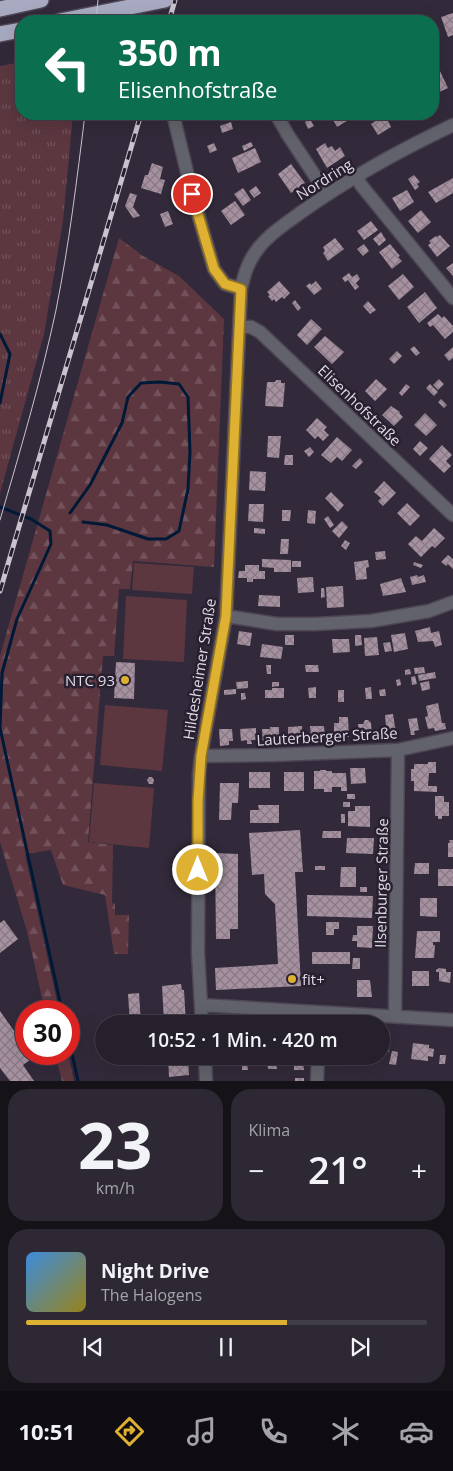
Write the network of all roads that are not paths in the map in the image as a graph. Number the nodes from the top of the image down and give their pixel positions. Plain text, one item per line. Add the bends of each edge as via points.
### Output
1 (41, 0) edge
2 (165, 0) edge
3 (0, 9) edge
4 (90, 15) edge
5 (15, 31) edge
6 (0, 34) edge
7 (174, 120) edge
8 (279, 120) edge
9 (453, 125) edge
10 (357, 177) junction
11 (327, 194) junction
12 (241, 289) junction
13 (453, 298) edge
14 (240, 327) junction
15 (453, 515) edge
16 (453, 602) edge
17 (226, 616) junction
18 (453, 738) edge
19 (398, 750) junction
20 (201, 756) junction
21 (201, 1005) junction
22 (202, 1015) edge
23 (292, 1015) edge
24 (390, 1016) edge
25 (394, 1016) junction
26 (453, 1020) edge
27 (205, 1065) edge
28 (318, 1065) edge
29 (206, 1081) edge
30 (317, 1081) edge

1 - 3 highway
2 - 4 highway
5 - 6 highway
7 - 12 street via 214,269 225,284
8 - 11 street
9 - 10 street, Nordring
10 - 11 street, Nordring
10 - 13 street
11 - 12 street, Nordring via 264,242 245,271
12 - 14 street, Hildesheimer Straße
14 - 15 street, Elisenhofstraße via 260,332
14 - 17 street, Hildesheimer Straße
16 - 17 street via 405,616 325,623 277,624
17 - 20 street, Hildesheimer Straße
18 - 19 street, Lauterberger Straße
19 - 20 street, Lauterberger Straße
19 - 25 street, Ilsenburger Straße
20 - 21 street, Hildesheimer Straße via 198,801
21 - 22 street, Hildesheimer Straße
21 - 23 street
24 - 25 street
25 - 26 street
27 - 29 street
28 - 30 street

